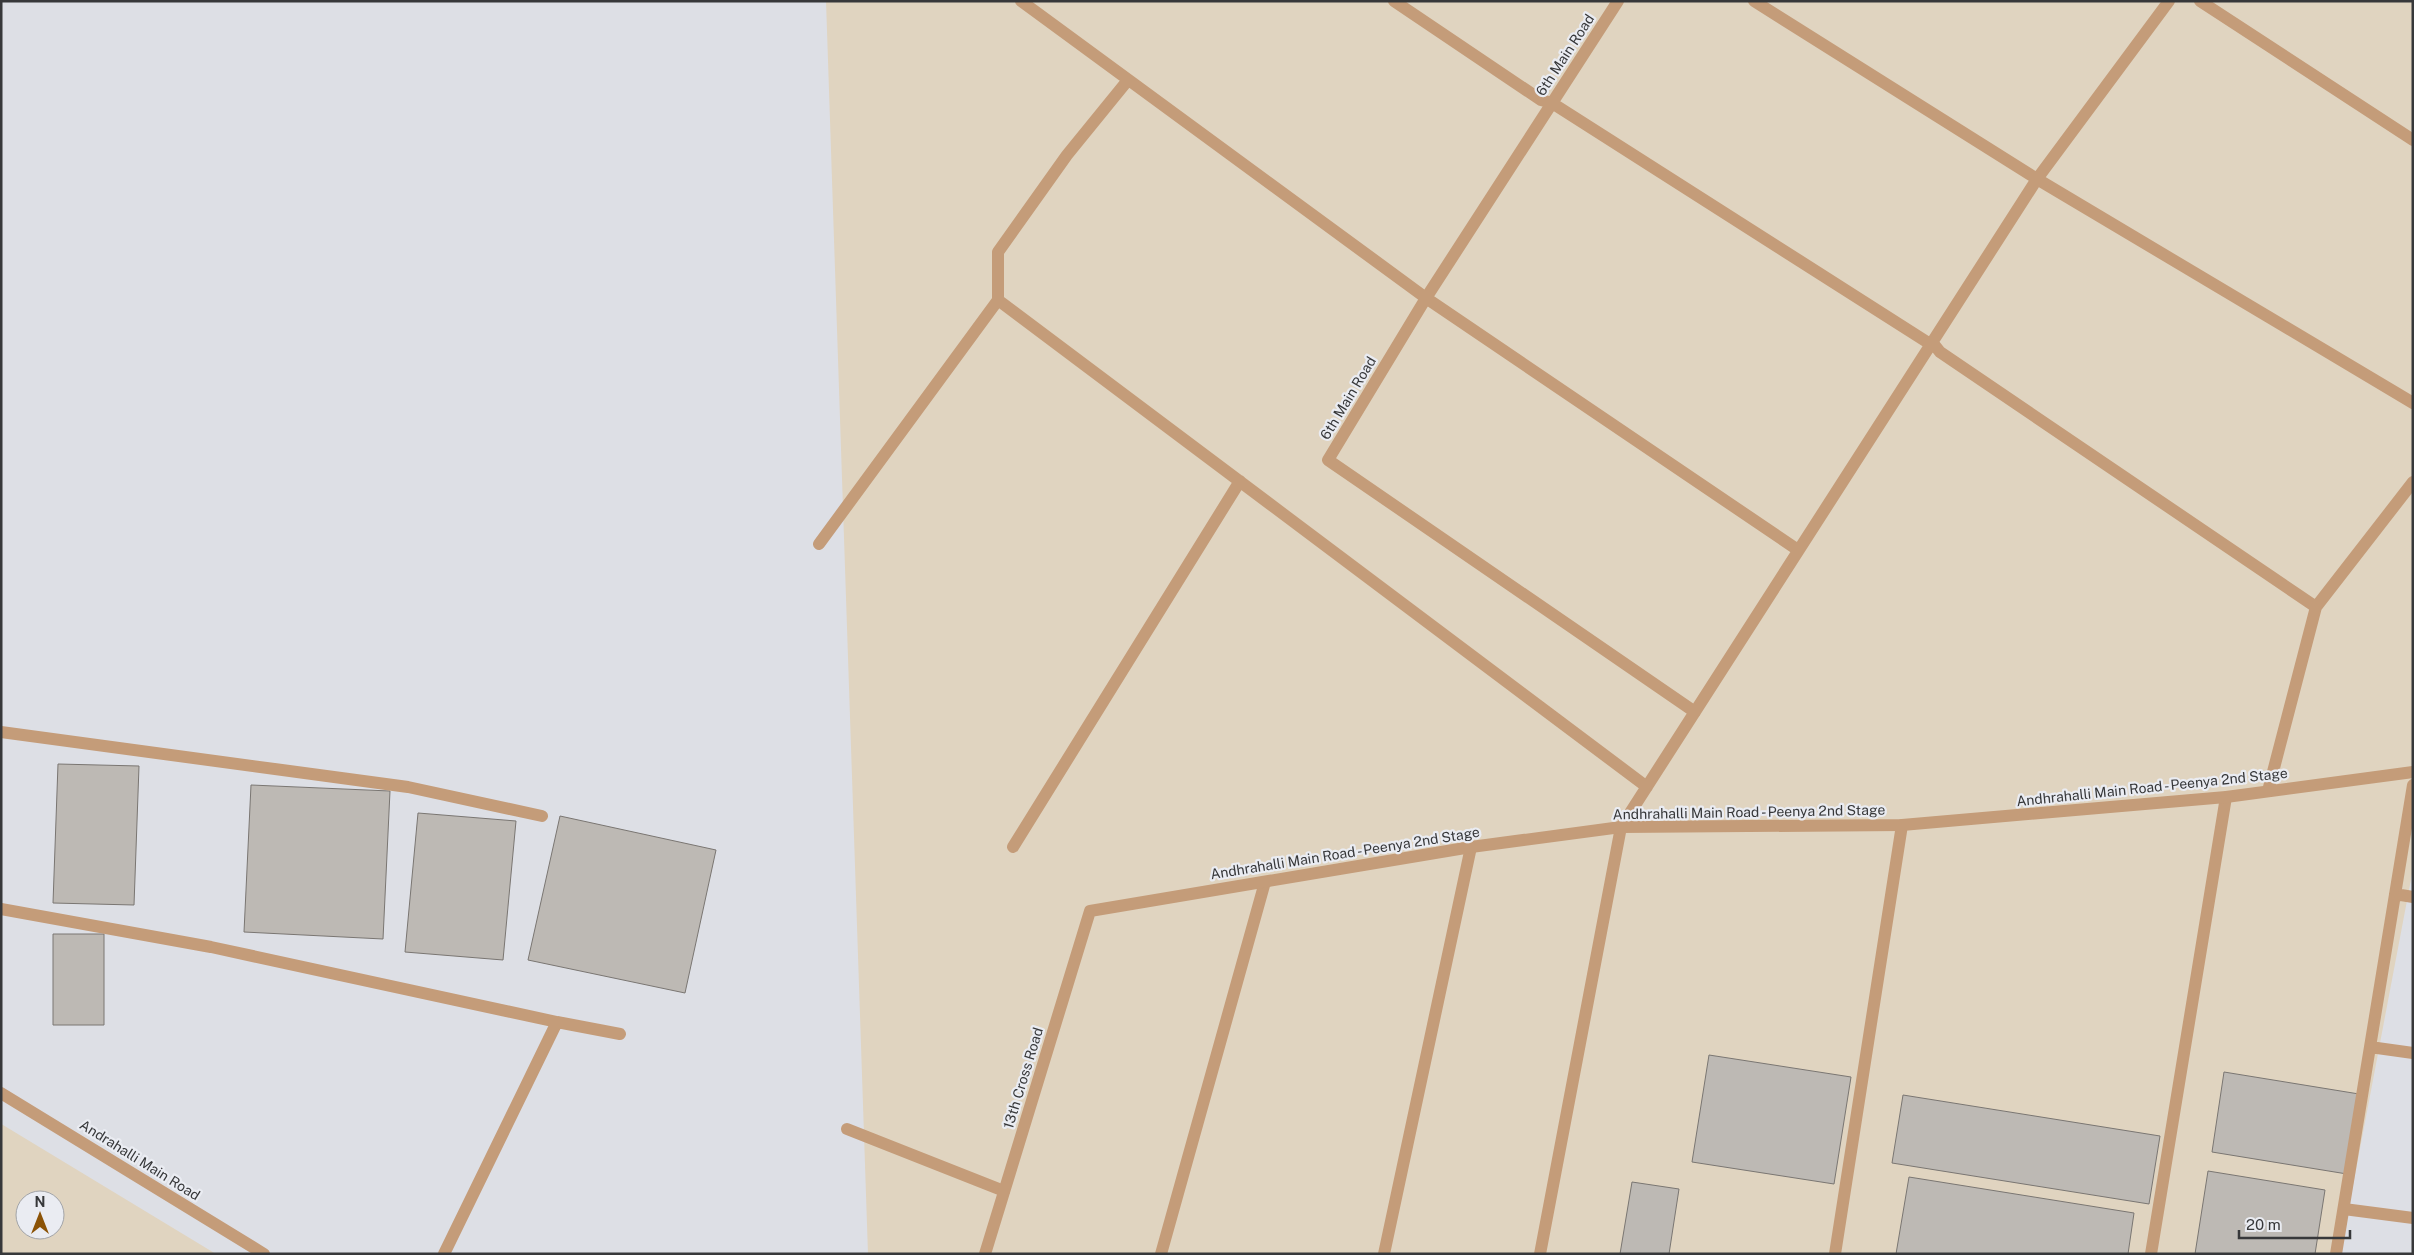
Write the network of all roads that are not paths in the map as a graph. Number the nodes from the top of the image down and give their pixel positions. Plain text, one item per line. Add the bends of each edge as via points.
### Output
1 (1021, 1) edge
2 (1394, 1) edge
3 (1618, 1) edge
4 (1754, 1) edge
5 (2169, 1) edge
6 (2200, 1) edge
7 (1128, 80) junction
8 (1552, 103) junction
9 (2413, 140) edge
10 (2037, 179) junction
11 (1426, 298) junction
12 (998, 300) junction
13 (1932, 342) junction
14 (2413, 403) edge
15 (1240, 482) junction
16 (2413, 482) edge
17 (819, 544) dead end
18 (1798, 550) junction
19 (2316, 607) junction
20 (1695, 712) junction
21 (1, 732) edge
22 (2413, 772) edge
23 (2413, 784) edge
24 (1647, 787) junction
25 (2268, 791) junction
26 (2226, 797) junction
27 (542, 816) dead end
28 (1902, 825) junction
29 (1621, 827) junction
30 (1013, 847) dead end
31 (1471, 847) junction
32 (1265, 882) junction
33 (2395, 894) junction
34 (2413, 897) edge
35 (1, 909) edge
36 (1090, 911) joint
37 (557, 1022) junction
38 (620, 1034) dead end
39 (2370, 1046) junction
40 (2413, 1053) edge
41 (1, 1093) edge
42 (847, 1129) dead end
43 (1004, 1192) junction
44 (2344, 1209) junction
45 (2413, 1218) edge
46 (264, 1254) edge
47 (444, 1254) edge
48 (985, 1254) edge
49 (1162, 1254) edge
50 (1384, 1254) edge
51 (1540, 1254) edge
52 (1835, 1254) edge
53 (2152, 1254) edge
54 (2336, 1254) edge

1 - 7 street
2 - 8 street via 1541,100
3 - 8 street, 6th Main Road
4 - 10 street
5 - 10 street
6 - 9 street
7 - 11 street
7 - 12 street via 1067,155 998,252
8 - 11 street, 6th Main Road
8 - 13 street via 1918,337
10 - 13 street
10 - 14 street
11 - 18 street
11 - 20 street, 6th Main Road via 1328,460
12 - 15 street
12 - 17 street
13 - 18 street
13 - 19 street via 1940,352
15 - 24 street
15 - 30 street
16 - 19 street
18 - 20 street
19 - 25 street
20 - 24 street
21 - 27 street via 408,787
22 - 25 street, Andhrahalli Main Road - Peenya 2nd Stage
23 - 33 street
24 - 29 street
25 - 26 street, Andhrahalli Main Road - Peenya 2nd Stage
26 - 28 street, Andhrahalli Main Road - Peenya 2nd Stage
26 - 53 street
28 - 29 street, Andhrahalli Main Road - Peenya 2nd Stage
28 - 52 street
29 - 31 street, Andhrahalli Main Road - Peenya 2nd Stage
29 - 51 street
31 - 32 street, Andhrahalli Main Road - Peenya 2nd Stage
31 - 50 street
32 - 36 street, Andhrahalli Main Road - Peenya 2nd Stage
32 - 49 street
33 - 34 street
33 - 39 street
35 - 37 street via 211,947
36 - 43 street, 13th Cross Road
37 - 38 street
37 - 47 street
39 - 40 street
39 - 44 street
41 - 46 street, Andrahalli Main Road
42 - 43 street
43 - 48 street, 13th Cross Road
44 - 45 street
44 - 54 street

